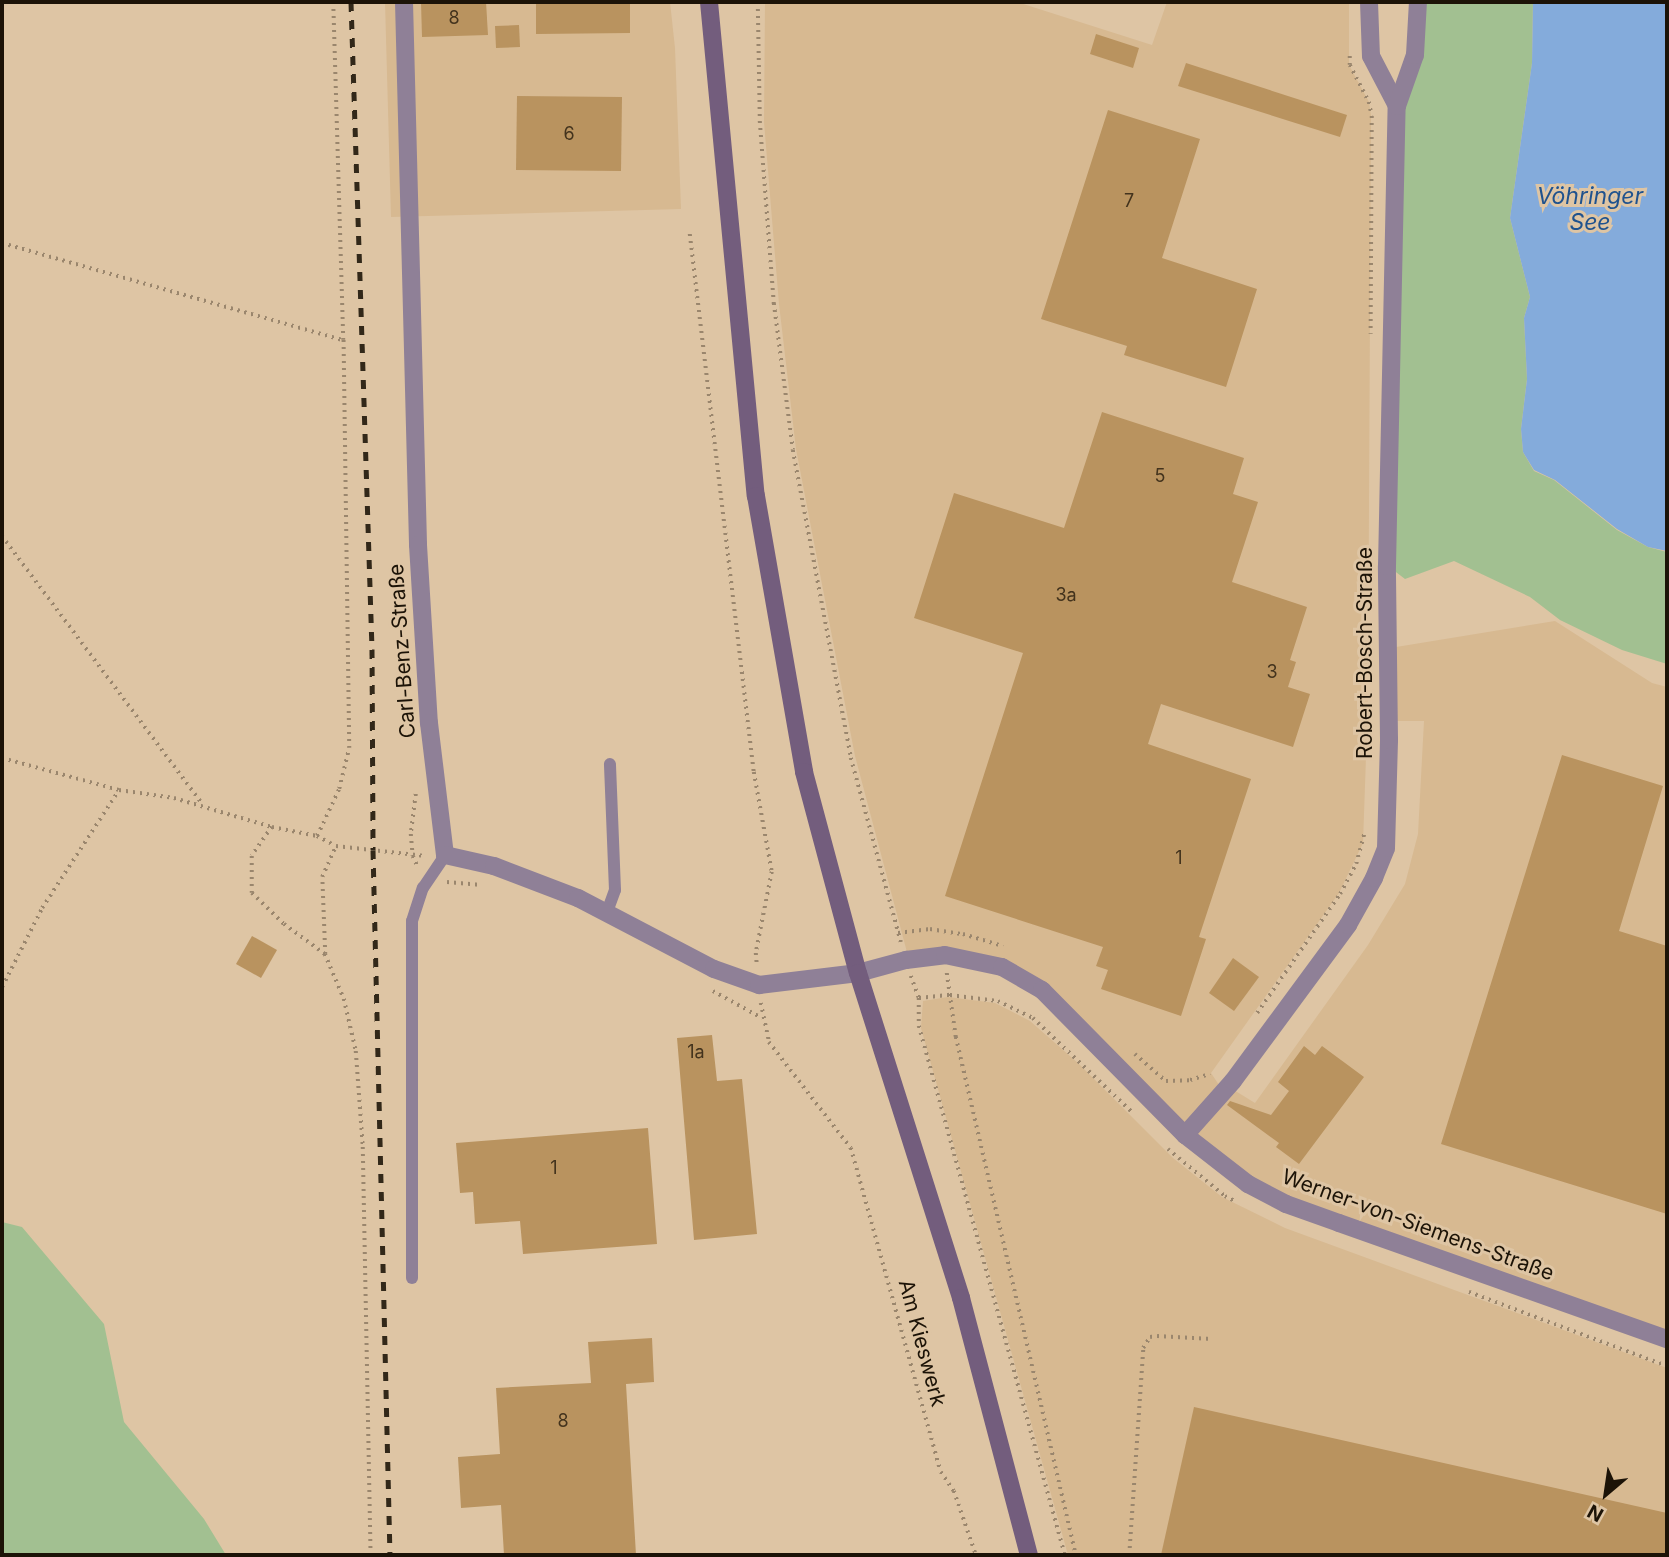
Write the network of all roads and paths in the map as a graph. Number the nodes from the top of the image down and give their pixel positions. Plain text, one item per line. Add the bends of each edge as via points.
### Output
1 (333, 2) edge
2 (404, 2) edge
3 (709, 2) edge
4 (758, 2) edge
5 (1369, 2) edge
6 (1418, 2) edge
7 (1350, 51) dead end
8 (1396, 106) junction
9 (690, 234) dead end
10 (2, 243) edge
11 (1371, 335) dead end
12 (343, 340) junction
13 (2, 536) edge
14 (2, 758) edge
15 (610, 764) dead end
16 (119, 790) junction
17 (204, 806) junction
18 (1367, 819) dead end
19 (272, 827) junction
20 (317, 836) junction
21 (336, 846) junction
22 (444, 855) junction
23 (430, 876) junction
24 (486, 886) dead end
25 (607, 912) junction
26 (898, 933) junction
27 (1004, 947) dead end
28 (325, 954) junction
29 (945, 955) junction
30 (906, 960) junction
31 (858, 972) junction
32 (759, 985) junction
33 (2, 986) edge
34 (711, 990) dead end
35 (1256, 1014) dead end
36 (763, 1019) junction
37 (1129, 1048) dead end
38 (1218, 1068) dead end
39 (1185, 1135) junction
40 (412, 1278) dead end
41 (1212, 1339) dead end
42 (1667, 1339) edge
43 (371, 1555) edge
44 (976, 1555) edge
45 (1029, 1555) edge
46 (1065, 1555) edge
47 (1076, 1555) edge
48 (1129, 1555) edge

1 - 12 path
2 - 22 street, Carl-Benz-Straße via 418,545 429,723
3 - 31 main road via 756,496 804,772
4 - 26 path via 760,121 773,290 793,450 851,758
5 - 8 street, Robert-Bosch-Straße via 1371,56
6 - 8 street, Robert-Bosch-Straße via 1415,55
7 - 11 path via 1350,65 1370,102 1372,116
8 - 39 street, Robert-Bosch-Straße via 1385,848 1348,925 1233,1081
9 - 32 path, Am Kieswerk via 754,772 772,872 756,953
10 - 12 path
12 - 20 path via 349,748 339,789
13 - 17 path
14 - 16 path
15 - 25 lane via 615,890
16 - 17 path
16 - 33 path via 42,908
17 - 19 path
18 - 35 path via 1356,864 1340,894
19 - 20 path
19 - 28 path via 252,856 252,893
20 - 21 path
21 - 23 path via 412,856
21 - 28 path via 322,877
22 - 23 lane
22 - 25 street via 494,866
23 - 24 path
23 - 40 lane via 412,921
25 - 32 street via 714,969
26 - 27 path via 941,931
26 - 30 path
28 - 43 path via 344,999 357,1064
29 - 30 street, Werner-von-Siemens-Straße
29 - 39 street, Werner-von-Siemens-Straße via 1002,967 1042,990
29 - 47 path via 956,1037
30 - 31 street, Werner-von-Siemens-Straße
30 - 46 path via 919,998 919,1026
31 - 32 street
31 - 45 main road via 961,1298
32 - 36 path, Am Kieswerk
34 - 36 path
36 - 44 path, Am Kieswerk via 769,1042 851,1148 941,1472 954,1491
37 - 38 path via 1166,1081 1207,1077
39 - 42 street, Werner-von-Siemens-Straße via 1248,1184 1286,1204
41 - 48 path via 1157,1336 1150,1337 1143,1348

